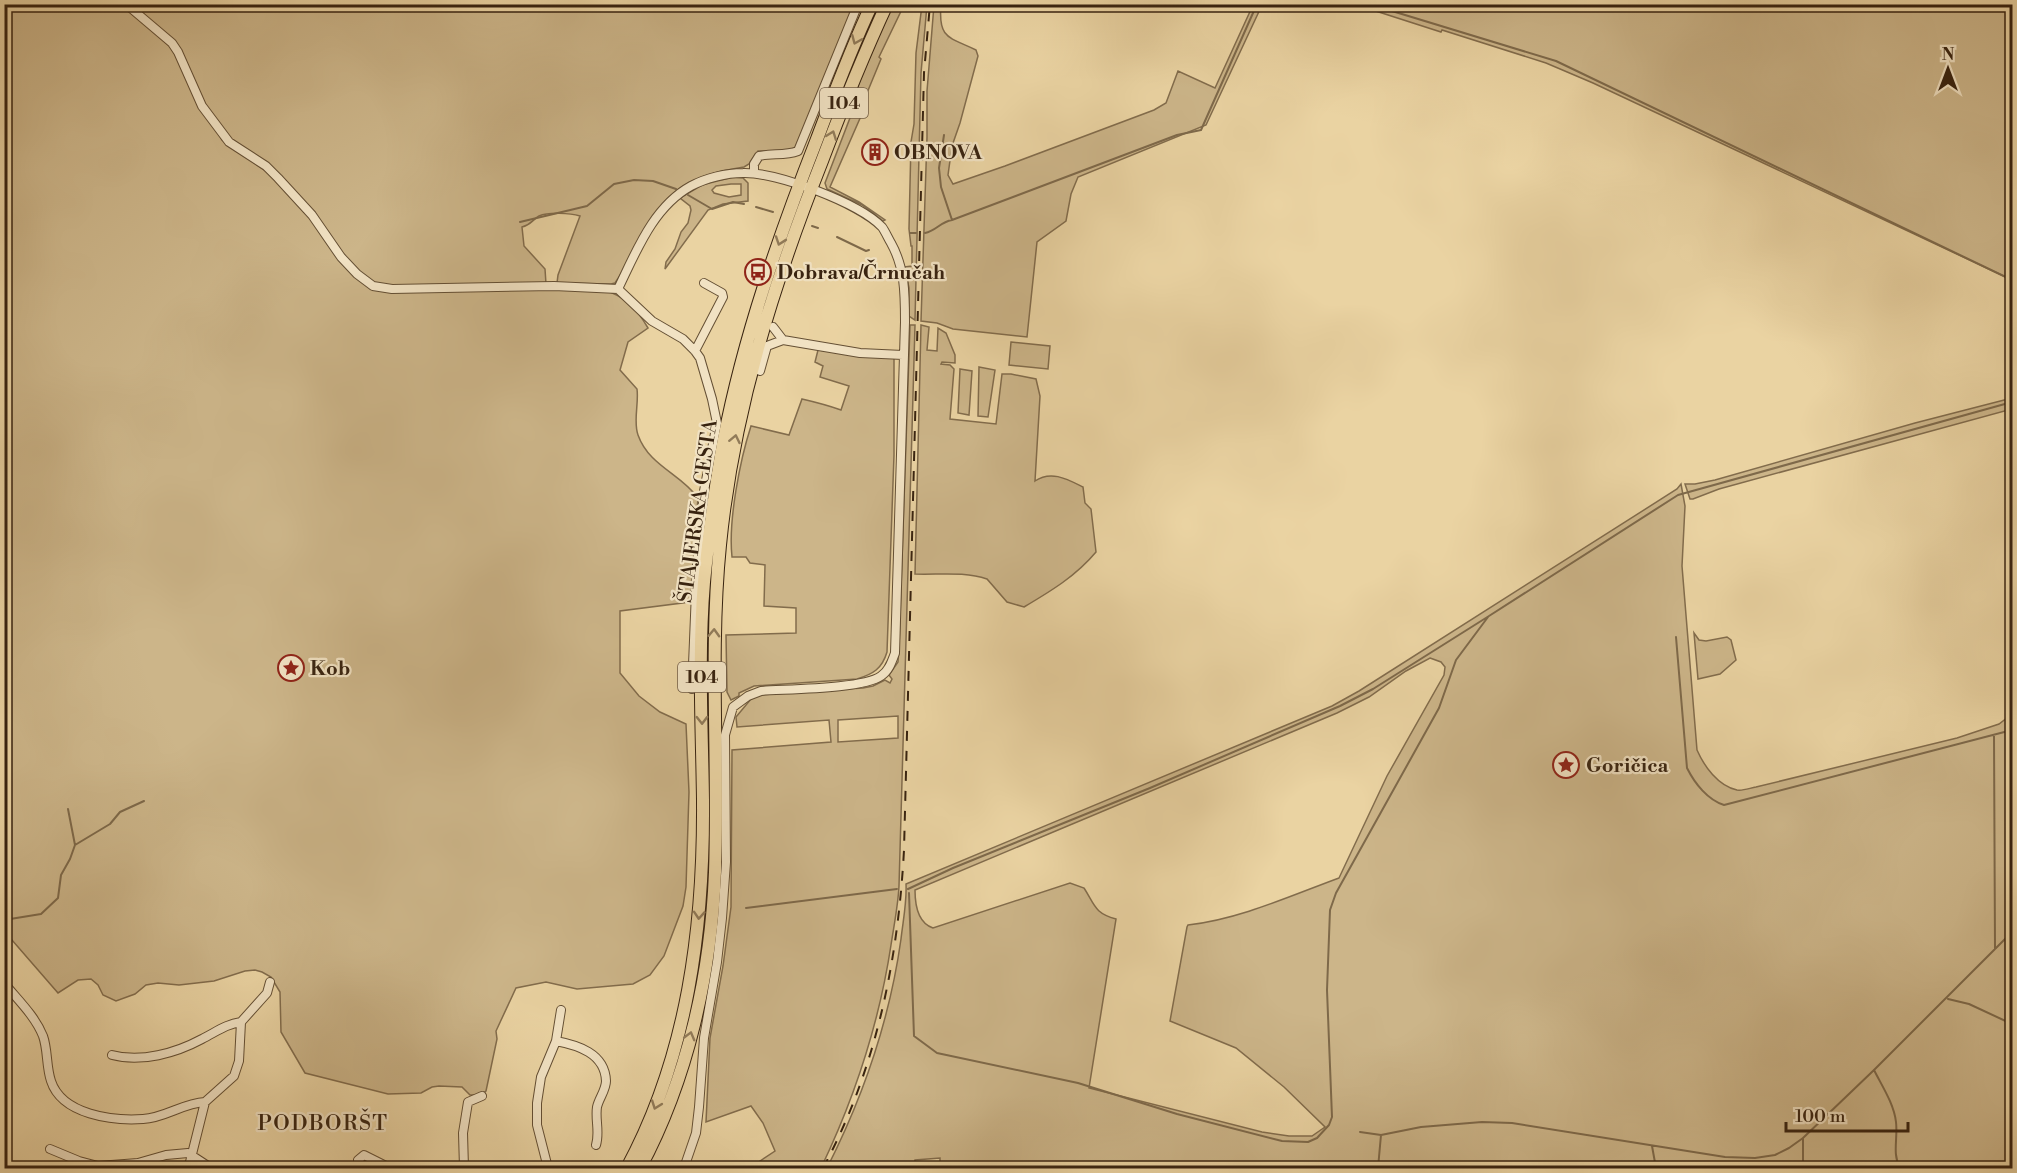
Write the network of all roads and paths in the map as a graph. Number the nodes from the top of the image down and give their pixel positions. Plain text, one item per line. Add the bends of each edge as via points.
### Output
1 (126, 4) edge
2 (887, 4) edge
3 (866, 7) edge
4 (754, 173) junction
5 (805, 188) junction
6 (704, 283) dead end
7 (618, 289) junction
8 (783, 340) junction
9 (767, 346) junction
10 (695, 351) junction
11 (903, 355) junction
12 (760, 371) dead end
13 (692, 688) dead end
14 (270, 982) dead end
15 (4, 983) edge
16 (561, 1010) dead end
17 (241, 1022) junction
18 (555, 1041) junction
19 (112, 1055) dead end
20 (482, 1096) dead end
21 (205, 1102) junction
22 (596, 1145) dead end
23 (50, 1149) dead end
24 (192, 1155) junction
25 (186, 1168) edge
26 (211, 1168) edge
27 (361, 1168) edge
28 (390, 1168) edge
29 (464, 1168) edge
30 (548, 1168) edge
31 (627, 1168) edge
32 (640, 1168) edge
33 (684, 1168) edge

1 - 7 street via 172,43 202,106 229,142 266,166 312,215 357,274 373,286
5 -> 2 main road, ŠTAJERSKA CESTA / 104
3 - 4 street via 798,150 788,155 759,156
3 -> 5 main road, ŠTAJERSKA CESTA / 104
4 - 5 street
4 - 7 street via 710,179 671,200 639,245
5 - 11 street via 850,205 882,228 888,238 901,266 905,289
5 -> 31 main road, ŠTAJERSKA CESTA / 104 via 746,346 724,439 703,612 702,872 698,929 691,979 667,1073
32 -> 5 main road, ŠTAJERSKA CESTA / 104 via 678,1078 701,994 713,906 714,636 720,545 731,462 750,376
6 - 10 street via 723,297
7 - 10 street via 652,321
8 - 9 street
8 - 9 street via 773,327
8 - 11 street via 860,353
9 - 12 street
10 - 13 street via 717,423 704,491
11 - 33 street via 897,619 891,664 881,676 865,683 748,696 733,706 729,718 725,735 726,862 722,918 704,1038 697,1124
14 - 17 street via 267,993
15 - 21 street via 39,1028 55,1089 71,1104 105,1117 144,1119
16 - 18 street
17 - 19 street via 168,1053 134,1058
17 - 21 street via 239,1061 234,1076
18 - 22 street via 588,1051 603,1068 606,1082 597,1107
18 - 30 street via 541,1077 537,1103 537,1125
20 - 29 street via 468,1102
21 - 24 street
23 - 24 street via 98,1166 138,1163 166,1155
24 - 25 street
24 - 26 street
27 - 28 street via 358,1160 364,1155

